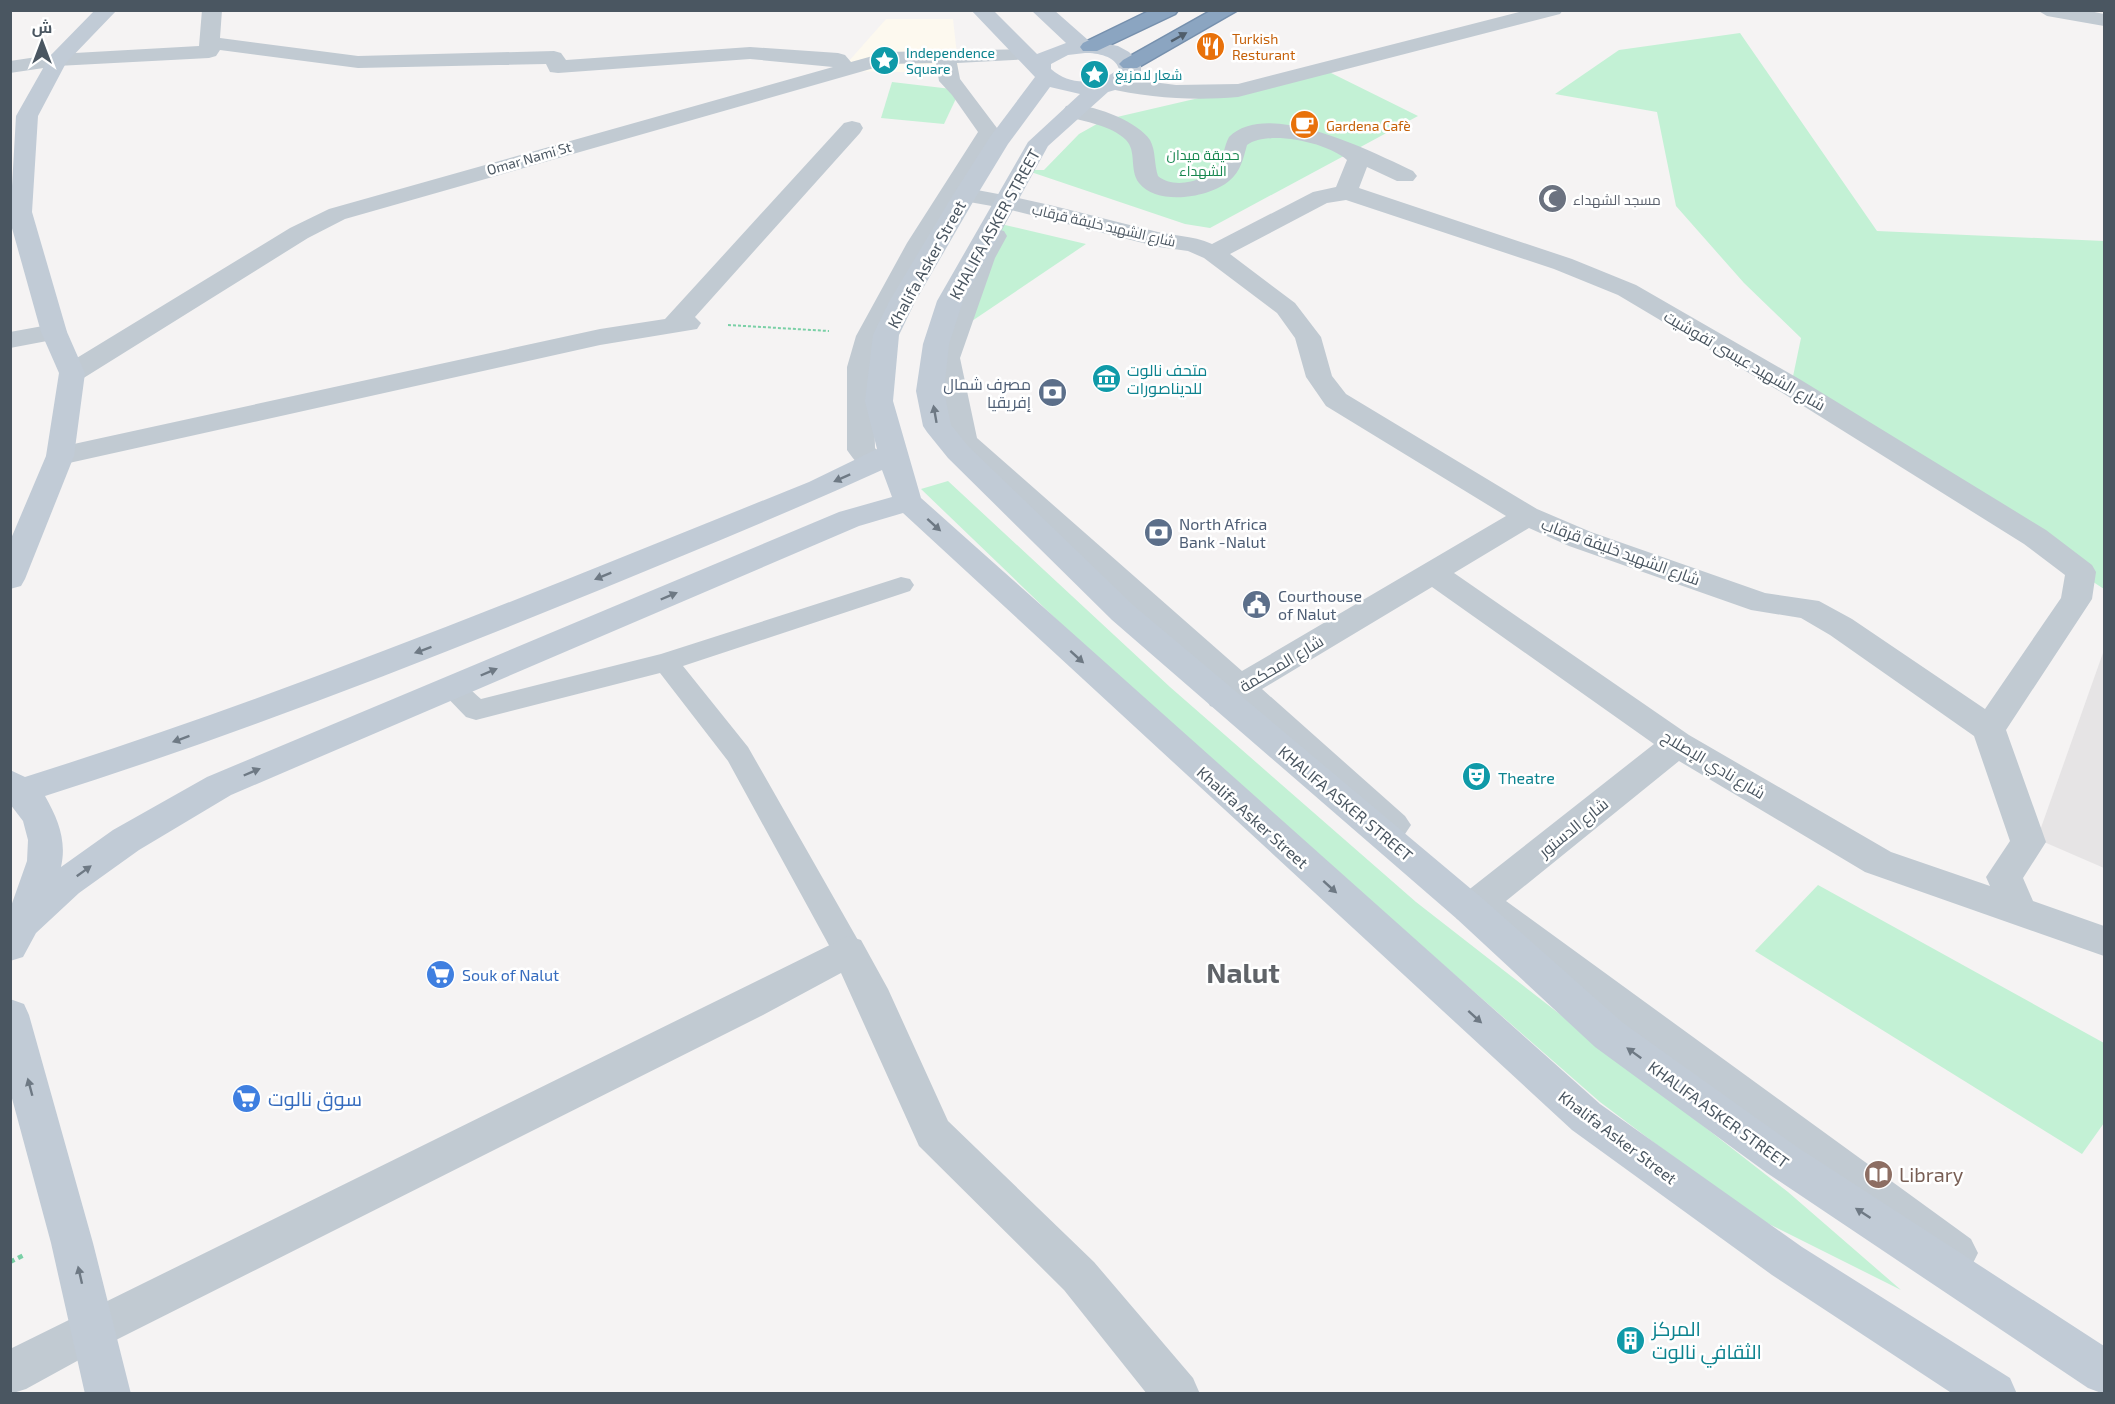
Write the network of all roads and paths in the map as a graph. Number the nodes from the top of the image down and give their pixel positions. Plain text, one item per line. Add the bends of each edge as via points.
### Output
1 (107, 10) edge
2 (212, 10) edge
3 (981, 10) edge
4 (1041, 10) edge
5 (1168, 10) edge
6 (1228, 10) edge
7 (1553, 10) edge
8 (2048, 10) edge
9 (2104, 20) edge
10 (210, 43) junction
11 (1087, 47) junction
12 (945, 56) junction
13 (57, 60) junction
14 (1130, 64) junction
15 (10, 67) edge
16 (1037, 68) junction
17 (846, 69) junction
18 (1107, 85) junction
19 (1074, 111) junction
20 (852, 128) dead end
21 (1356, 153) junction
22 (1405, 176) dead end
23 (970, 187) junction
24 (1346, 193) junction
25 (1013, 195) junction
26 (15, 213) edge
27 (1203, 248) junction
28 (681, 324) junction
29 (832, 331) dead end
30 (54, 332) junction
31 (10, 340) edge
32 (72, 373) junction
33 (60, 456) junction
34 (884, 457) junction
35 (908, 502) junction
36 (1527, 516) junction
37 (1432, 572) junction
38 (10, 579) edge
39 (901, 585) dead end
40 (666, 662) junction
41 (451, 688) junction
42 (1230, 693) junction
43 (1989, 729) junction
44 (1677, 744) junction
45 (16, 787) edge
46 (1475, 905) junction
47 (2019, 911) junction
48 (17, 934) edge
49 (2104, 941) edge
50 (848, 951) junction
51 (10, 1015) edge
52 (92, 1329) junction
53 (2104, 1353) edge
54 (2104, 1372) edge
55 (10, 1373) edge
56 (108, 1394) edge
57 (1177, 1394) edge
58 (1994, 1394) edge

1 - 13 street
2 - 10 street
3 - 16 street
4 - 11 street
5 - 11 highway
14 -> 6 highway
7 - 18 street via 1238,90 1204,95
8 - 9 street
10 - 13 street via 209,52
10 - 17 street via 358,63 554,57 558,66 750,52 838,60
11 - 14 street via 1123,56
11 - 16 street, Khalifa Asker Street via 1050,54
12 - 16 street, Omar Nami St
12 - 17 street, Omar Nami St via 887,58
12 - 34 street via 950,81 989,132 919,243 869,336 860,367 861,450
13 - 15 street
13 - 26 street via 27,116
14 - 18 street, KHALIFA ASKER STREET via 1130,71
16 - 18 street via 1061,84
16 - 23 street, Khalifa Asker Street
17 - 32 street, Omar Nami St via 337,214 299,233
18 - 19 street, KHALIFA ASKER STREET
19 - 21 street via 1136,135 1144,156 1144,175 1149,182 1162,187 1185,189 1212,182 1230,165 1237,142 1251,133 1291,132 1339,144
19 - 25 street, KHALIFA ASKER STREET via 1039,142
20 - 28 street
21 - 22 street
21 - 24 street via 1358,165
23 - 25 street, شارع الشهيد خليفة قرقاب
23 - 34 street, Khalifa Asker Street via 886,335 879,401
24 - 27 street, شارع الشهيد عيسى تفوشيت via 1321,197
24 - 43 street, شارع الشهيد عيسى تفوشيت via 1563,264 1627,290 2005,518 2081,572 2076,598
25 - 27 street, شارع الشهيد خليفة قرقاب via 1159,240
25 - 42 street via 983,258 947,358 964,441
26 - 30 street
27 - 36 street, شارع الشهيد خليفة قرقاب via 1286,308 1308,338 1319,377 1336,400
28 - 29 path
28 - 33 street via 600,337
30 - 31 street
30 - 32 street
32 - 33 street
33 - 38 street
34 - 35 street, Khalifa Asker Street via 897,472
34 -> 45 street via 438,645 135,756
41 -> 35 street via 849,519
35 -> 58 street, Khalifa Asker Street via 1586,1117 1787,1261
36 - 37 street, شارع المحكمة
36 - 43 street, شارع الشهيد خليفة قرقاب via 1580,539 1762,603 1808,608
37 - 42 street, شارع المحكمة
37 - 44 street, شارع نادي الإصلاح
39 - 40 lane
40 - 41 lane via 477,710
40 - 50 lane via 738,754
48 -> 41 street via 66,884 126,840 219,786
42 - 46 street
43 - 47 street via 2028,842 2004,877
44 - 46 street, شارع الدستور
44 - 47 street, شارع نادي الإصلاح via 1878,862
45 - 48 street via 43,821 48,844 40,880
46 - 53 street via 1503,920 2014,1295
54 -> 46 street, KHALIFA ASKER STREET via 1782,1160 1618,1042
47 - 49 street, شارع نادي الإصلاح
50 - 52 street via 749,1004
50 - 57 street via 869,988 933,1133 1078,1276
52 -> 51 street
52 - 55 street
52 - 56 street

